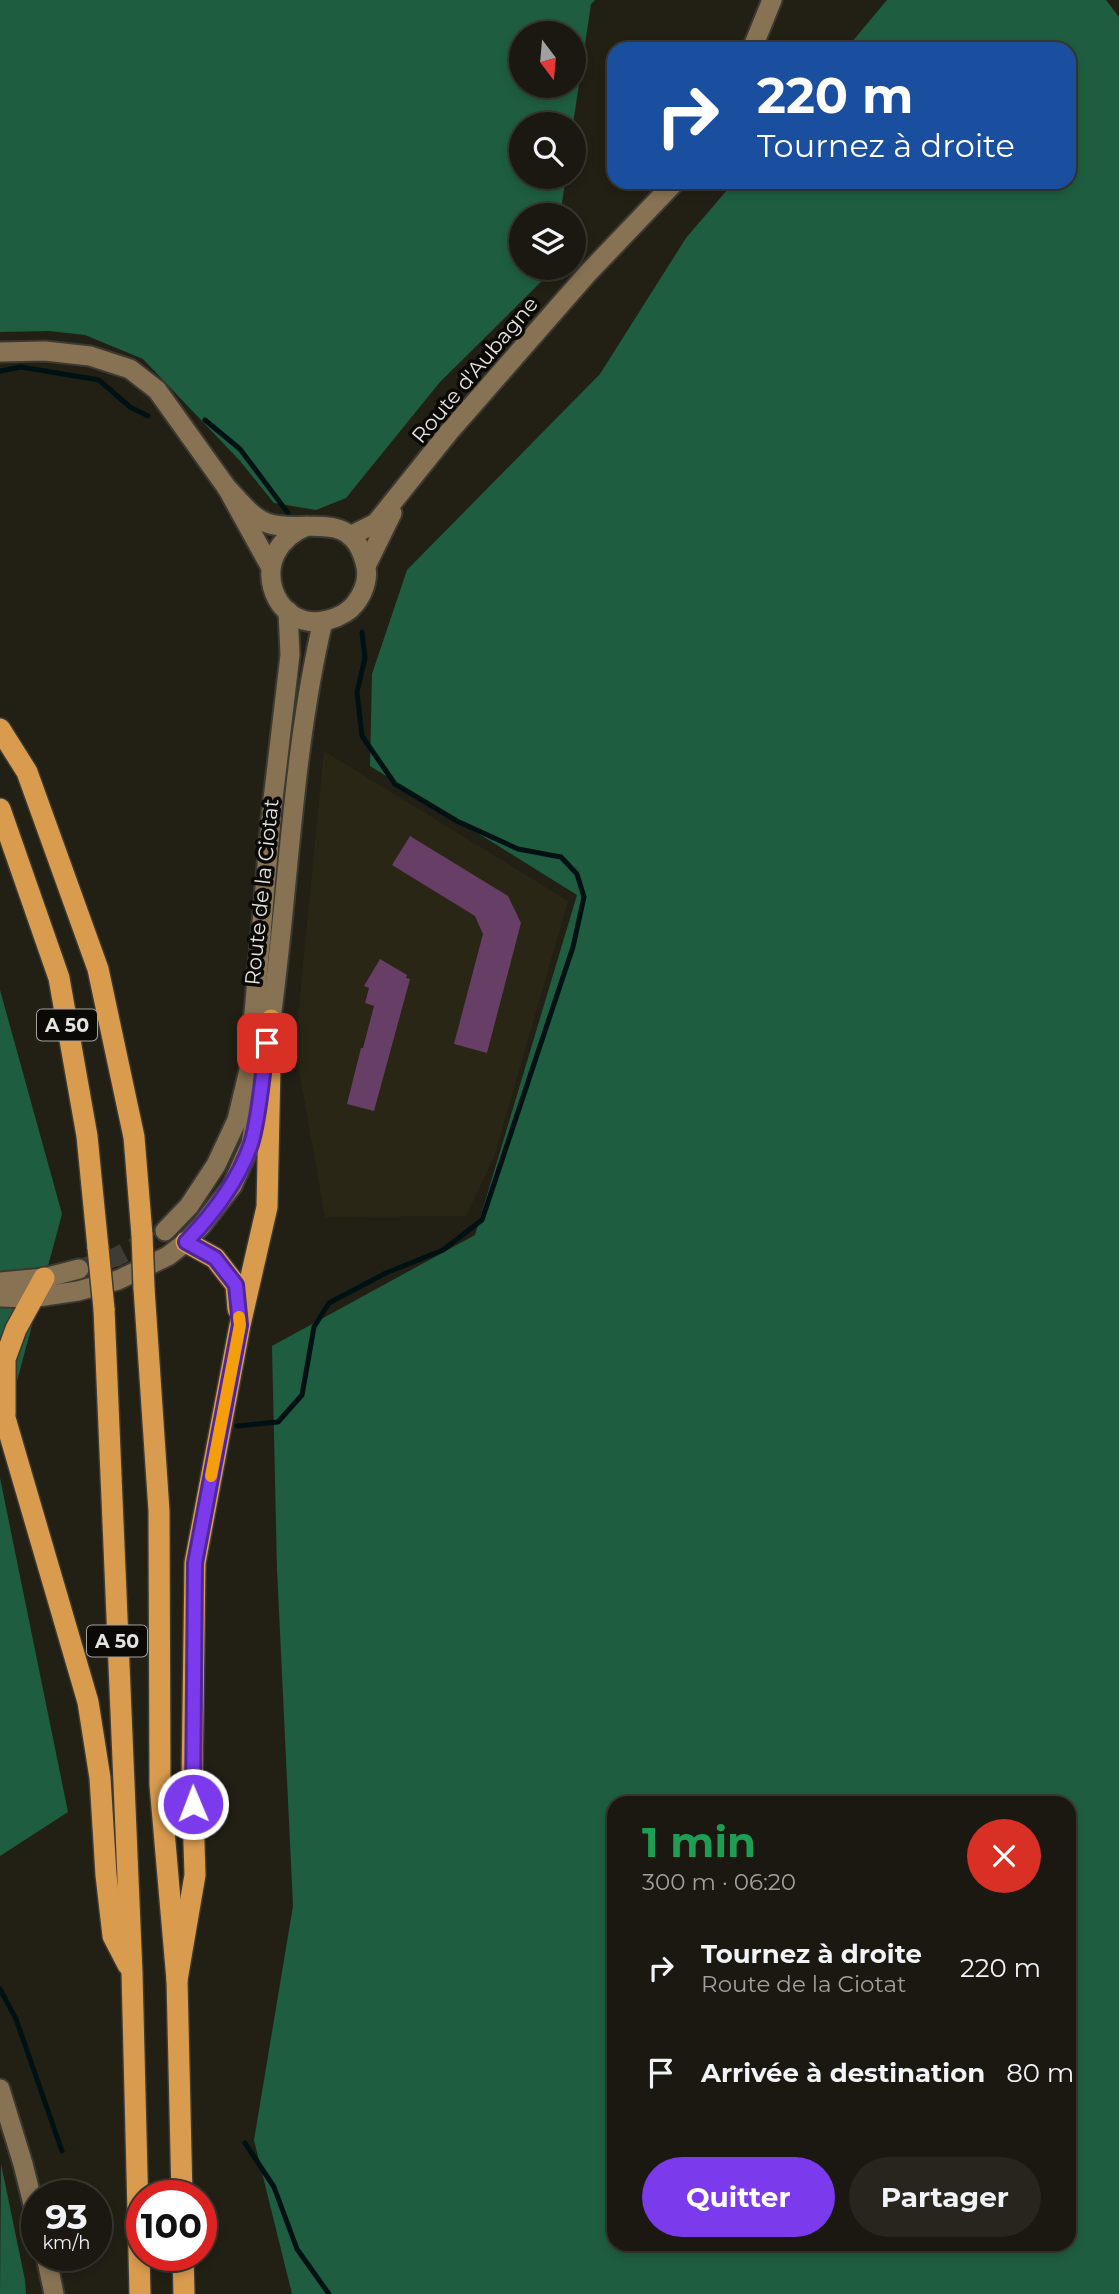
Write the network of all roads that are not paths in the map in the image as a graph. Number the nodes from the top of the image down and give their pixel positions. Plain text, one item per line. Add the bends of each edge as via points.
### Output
1 (772, 0) edge
2 (755, 42) edge
3 (668, 189) edge
4 (0, 352) edge
5 (227, 488) junction
6 (399, 497) junction
7 (307, 526) junction
8 (350, 536) junction
9 (270, 566) junction
10 (366, 566) junction
11 (288, 611) junction
12 (323, 621) junction
13 (0, 729) edge
14 (0, 809) edge
15 (271, 1020) junction
16 (165, 1231) tunnel mouth
17 (186, 1242) junction
18 (79, 1269) tunnel mouth
19 (44, 1278) junction
20 (0, 1282) edge
21 (0, 1297) edge
22 (31, 1298) junction
23 (240, 1325) junction
24 (3, 1408) edge
25 (132, 1973) junction
26 (177, 1980) junction
27 (0, 2089) edge
28 (27, 2180) edge
29 (182, 2180) edge
30 (49, 2271) edge
31 (183, 2271) edge
32 (54, 2294) edge
33 (140, 2294) edge
34 (184, 2294) edge

1 - 2 main road
3 - 6 main road, Route d'Aubagne via 588,273 449,432
4 - 5 main road via 90,356 130,369 157,390
5 - 7 main road via 267,523
5 - 9 main road
6 - 8 main road, Route d'Aubagne via 376,523
6 - 10 main road, Route d'Aubagne
7 - 8 main road via 337,528
7 - 9 main road via 282,541
8 - 10 main road
9 - 11 main road via 273,591
10 - 12 main road via 366,582 356,603 338,617
11 - 12 main road via 299,618
11 - 16 main road, Route de la Ciotat via 290,655 249,1070 237,1121 216,1165 189,1206
12 - 15 main road, Route de la Ciotat via 291,821
13 - 26 highway, A 50, bridge via 27,772 98,969 134,1137 159,1511 160,1785
14 - 25 highway, A 50, bridge via 59,978 87,1136 104,1309
15 - 17 main road, Route de la Ciotat via 251,1144 232,1186
15 - 23 highway via 267,1207
17 - 22 main road, Route de la Ciotat, bridge via 169,1256 118,1280
17 - 23 highway via 215,1258 236,1285
18 - 19 main road
19 - 20 main road
19 - 22 highway
21 - 22 main road, Route de la Ciotat
22 - 24 highway via 5,1359
23 - 26 highway via 195,1563 195,1875
24 - 25 highway via 88,1702 100,1778 113,1936
25 - 33 highway, A 50
26 - 29 highway, A 50
27 - 28 main road
30 - 32 main road
31 - 34 highway

